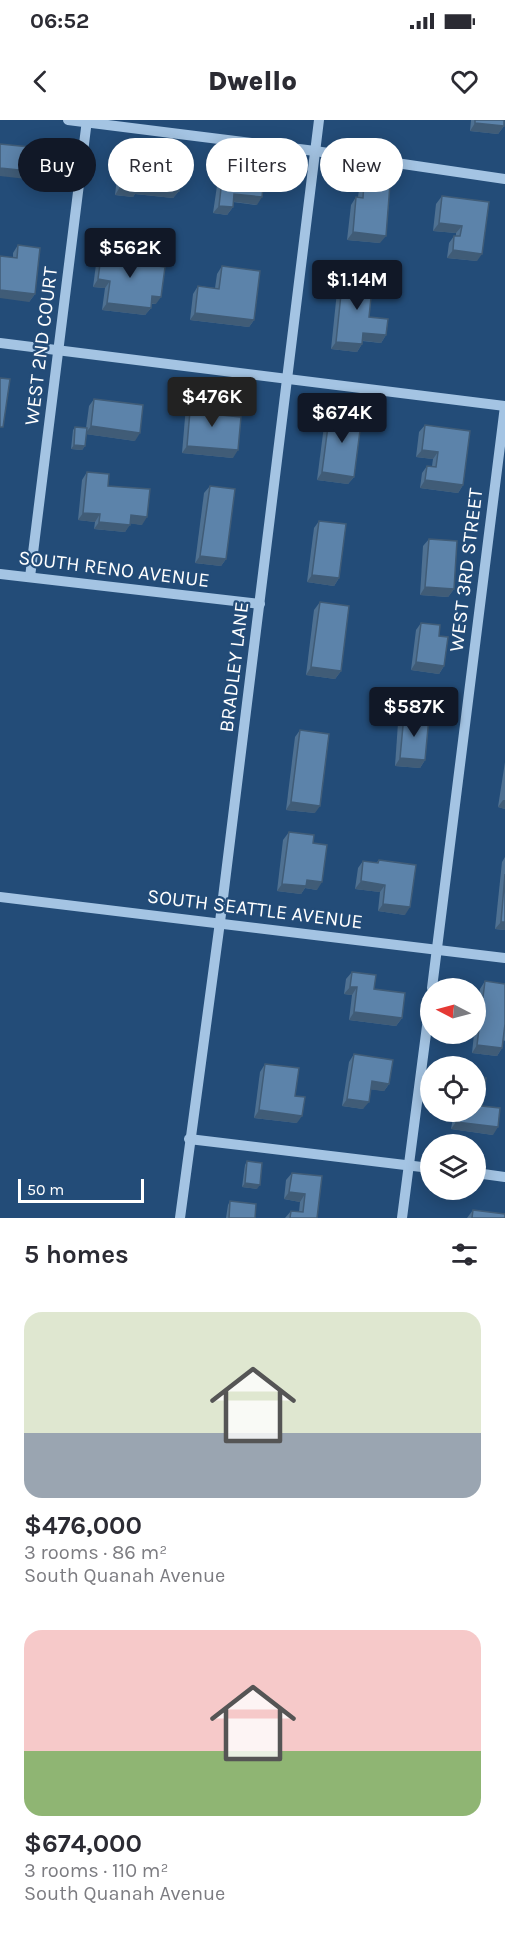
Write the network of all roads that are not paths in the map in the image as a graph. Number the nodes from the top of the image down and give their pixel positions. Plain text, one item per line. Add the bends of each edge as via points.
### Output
1 (68, 120) edge
2 (320, 120) edge
3 (87, 121) edge
4 (315, 151) junction
5 (505, 179) edge
6 (0, 343) edge
7 (59, 350) junction
8 (289, 379) junction
9 (505, 406) edge
10 (0, 574) edge
11 (30, 577) junction
12 (260, 604) junction
13 (0, 897) edge
14 (220, 922) junction
15 (437, 950) junction
16 (505, 958) edge
17 (433, 978) edge
18 (425, 1044) edge
19 (189, 1139) junction
20 (409, 1165) junction
21 (420, 1167) edge
22 (486, 1174) edge
23 (505, 1177) edge
24 (180, 1218) edge
25 (402, 1218) edge

1 - 3 street
2 - 4 street, BRADLEY LANE
3 - 4 street
3 - 7 street, WEST 2ND COURT
4 - 5 street
4 - 8 street, BRADLEY LANE
6 - 7 street
7 - 8 street
7 - 11 street, WEST 2ND COURT
8 - 9 street
8 - 12 street, BRADLEY LANE
9 - 15 street, WEST 3RD STREET
10 - 11 street, SOUTH RENO AVENUE
11 - 12 street, SOUTH RENO AVENUE
12 - 14 street, BRADLEY LANE
13 - 14 street, SOUTH SEATTLE AVENUE
14 - 15 street, SOUTH SEATTLE AVENUE
14 - 19 street, BRADLEY LANE
15 - 16 street, SOUTH SEATTLE AVENUE
15 - 17 street, WEST 3RD STREET
18 - 20 street
19 - 20 street
19 - 24 street, BRADLEY LANE
20 - 21 street
20 - 25 street
22 - 23 street

